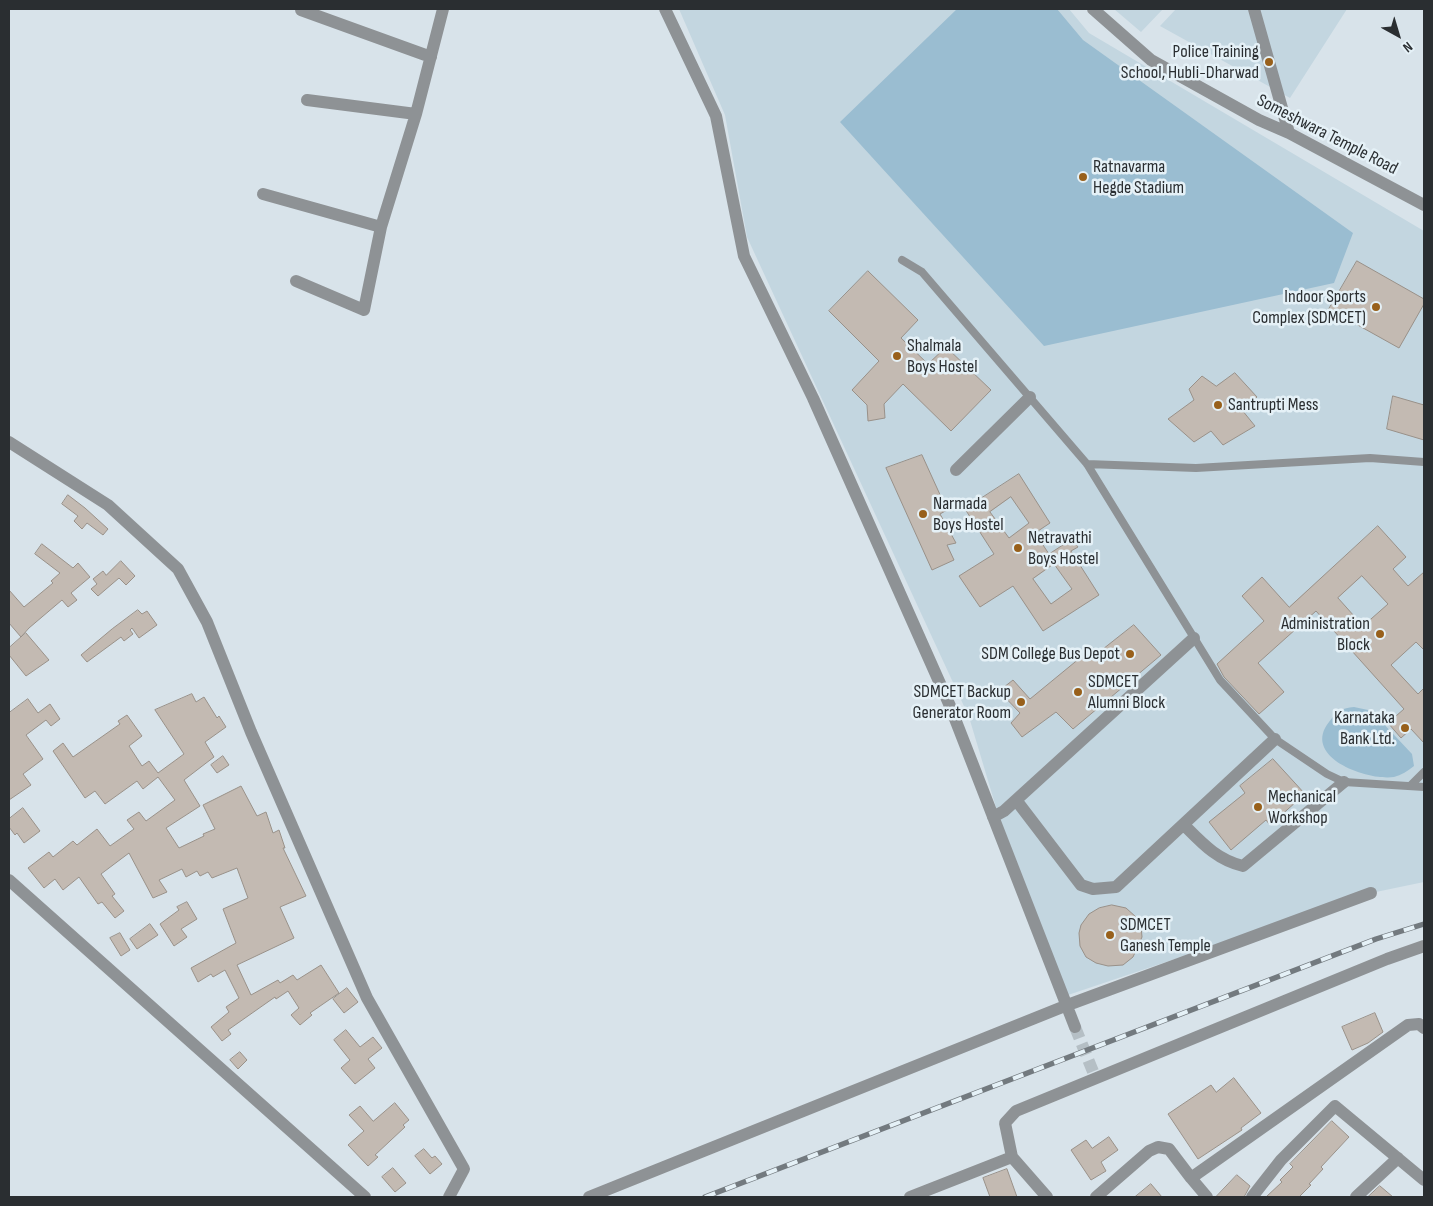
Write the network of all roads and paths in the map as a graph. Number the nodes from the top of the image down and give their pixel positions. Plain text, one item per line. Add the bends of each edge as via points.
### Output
1 (443, 9) edge
2 (665, 9) edge
3 (1092, 9) edge
4 (1254, 9) edge
5 (300, 10) dead end
6 (431, 57) junction
7 (307, 100) dead end
8 (416, 114) junction
9 (1289, 133) junction
10 (263, 194) dead end
11 (1424, 205) edge
12 (381, 227) junction
13 (902, 260) dead end
14 (296, 281) dead end
15 (1030, 397) junction
16 (9, 442) edge
17 (1424, 462) edge
18 (1087, 464) junction
19 (956, 470) dead end
20 (1194, 638) junction
21 (1275, 740) junction
22 (1424, 772) edge
23 (1344, 782) junction
24 (1410, 786) junction
25 (1424, 787) edge
26 (1016, 800) junction
27 (993, 818) junction
28 (1184, 825) junction
29 (9, 880) edge
30 (1371, 893) dead end
31 (1424, 946) edge
32 (1065, 1006) junction
33 (1075, 1027) tunnel mouth
34 (1424, 1028) edge
35 (1012, 1157) junction
36 (1398, 1158) junction
37 (1191, 1178) junction
38 (1424, 1180) edge
39 (364, 1197) edge
40 (449, 1197) edge
41 (590, 1197) edge
42 (910, 1197) edge
43 (1047, 1197) edge
44 (1096, 1197) edge
45 (1207, 1197) edge
46 (1252, 1197) edge
47 (1356, 1197) edge

1 - 6 street
2 - 27 street via 716,116 744,256 812,398 946,697
3 - 9 street, Someshwara Temple Road via 1151,60 1259,120
4 - 9 street
5 - 6 street
6 - 8 street
7 - 8 street
8 - 12 street
9 - 11 street, Someshwara Temple Road
10 - 12 street
12 - 14 street via 364,310
13 - 15 lane via 922,272
15 - 18 lane
15 - 19 street
16 - 40 street via 108,505 178,569 207,622 368,998 464,1169
17 - 18 lane via 1370,458 1196,468
18 - 20 lane
20 - 21 lane via 1220,680
20 - 26 street
21 - 23 lane
21 - 28 street
22 - 24 lane
23 - 24 lane
23 - 28 street via 1243,866 1229,863 1208,850
24 - 25 lane
26 - 27 street
26 - 28 street via 1081,885 1093,890 1116,887
27 - 32 street
29 - 39 street
30 - 32 street
31 - 35 street via 1016,1111 1005,1123
32 - 33 street
32 - 41 street
34 - 37 street via 1419,1024 1408,1025
35 - 42 street
35 - 43 street
36 - 38 street
36 - 46 street via 1334,1106 1281,1160
36 - 47 street
37 - 44 street via 1169,1149 1158,1147 1149,1151
37 - 45 street

